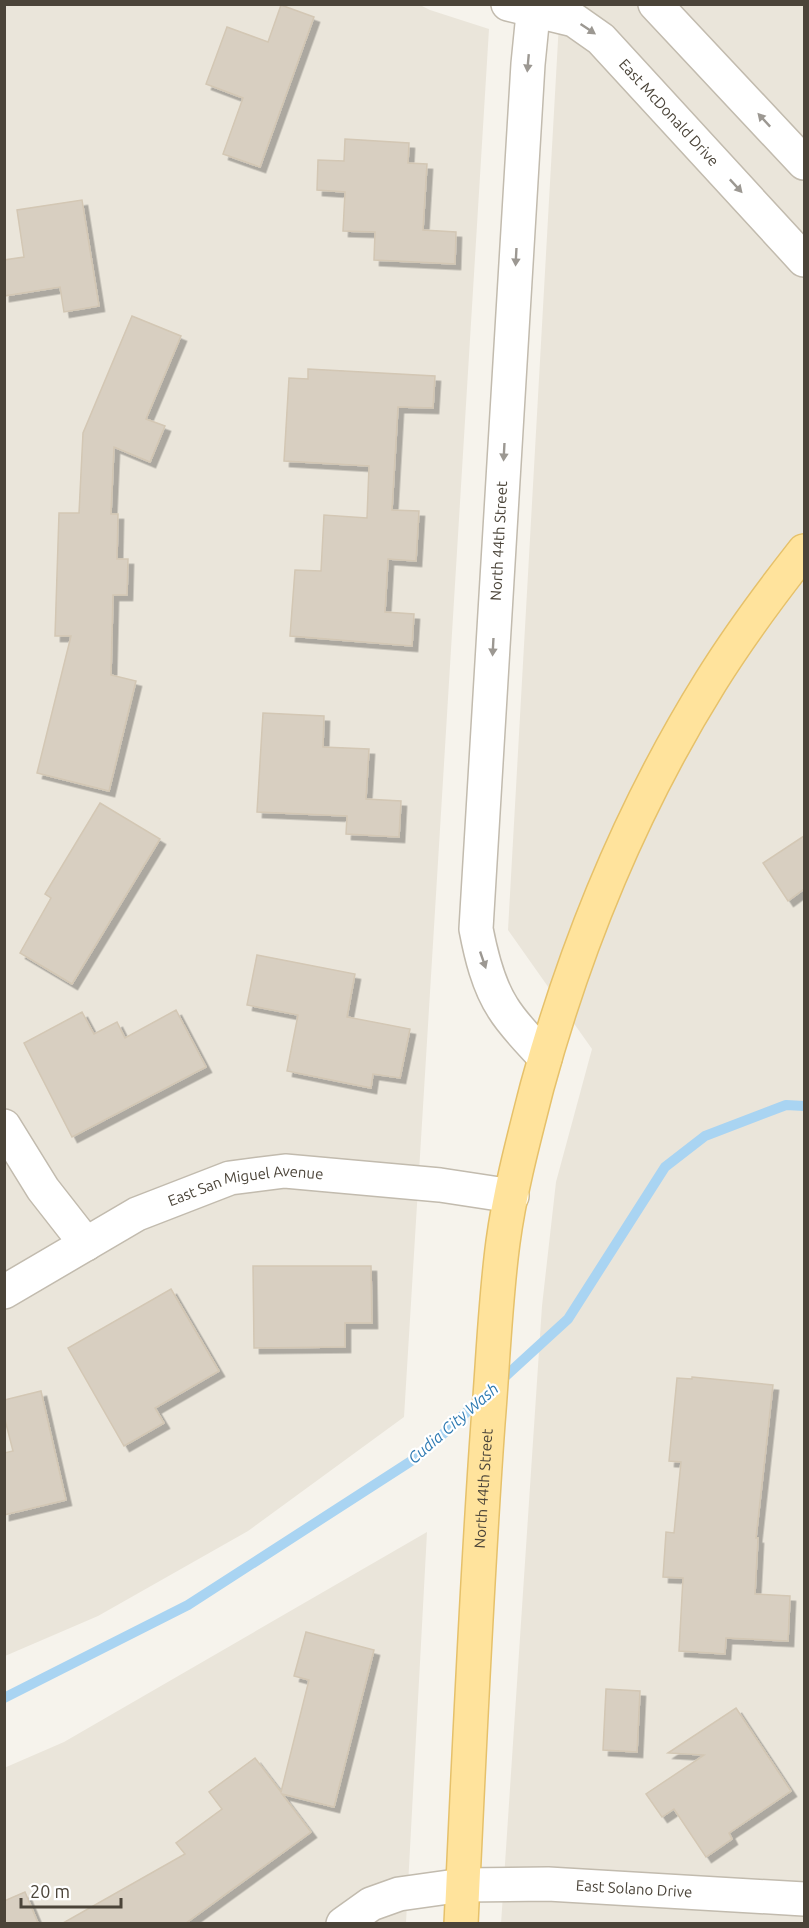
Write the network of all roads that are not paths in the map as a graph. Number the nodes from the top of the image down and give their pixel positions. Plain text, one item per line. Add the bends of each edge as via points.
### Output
1 (655, 4) edge
2 (525, 6) edge
3 (804, 163) edge
4 (804, 260) edge
5 (804, 551) edge
6 (545, 1058) junction
7 (4, 1126) edge
8 (512, 1196) junction
9 (86, 1244) junction
10 (4, 1292) edge
11 (463, 1885) junction
12 (804, 1899) edge
13 (342, 1923) edge
14 (461, 1923) edge

3 -> 1 street
2 -> 4 street, East McDonald Drive via 574,20 601,39
2 -> 6 street, North 44th Street via 525,112 476,929 503,1009
5 - 6 main road, North 44th Street via 710,682 657,778 604,888 571,972
6 - 8 main road, North 44th Street
7 - 9 street via 43,1189
8 - 9 street, East San Miguel Avenue via 440,1185 285,1171 230,1178 137,1214
8 - 11 main road, North 44th Street via 503,1241 482,1506
9 - 10 street, East San Miguel Avenue
11 - 12 street, East Solano Drive via 548,1884
11 - 13 street, East Solano Drive via 399,1893
11 - 14 main road, North 44th Street

